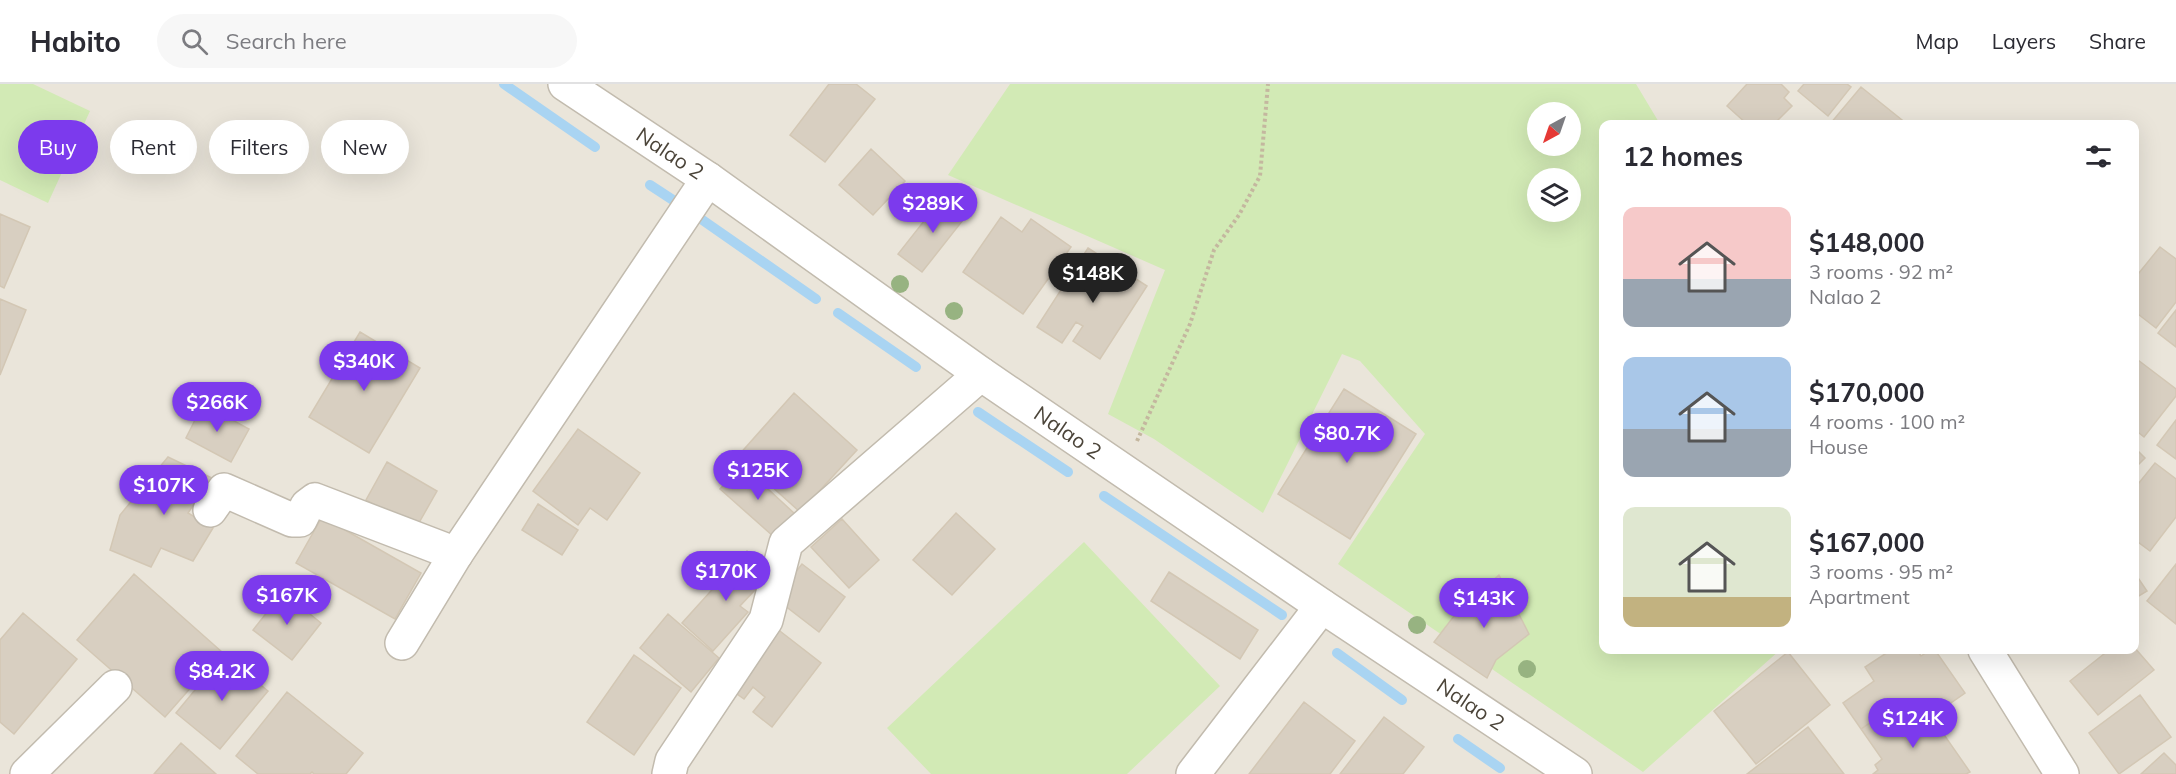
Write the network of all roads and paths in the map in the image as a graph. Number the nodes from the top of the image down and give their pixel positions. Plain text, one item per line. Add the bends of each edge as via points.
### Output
1 (565, 84) edge
2 (1268, 84) edge
3 (708, 179) junction
4 (981, 374) junction
5 (1123, 471) junction
6 (210, 510) dead end
7 (456, 554) junction
8 (1322, 606) junction
9 (402, 643) dead end
10 (1987, 654) edge
11 (115, 687) dead end
12 (27, 774) edge
13 (669, 774) edge
14 (1193, 774) edge
15 (1575, 774) edge
16 (2062, 774) edge

1 - 3 street, Nalao 2
2 - 5 path via 1260,176 1214,250 1190,324
3 - 4 street, Nalao 2
3 - 7 street
4 - 5 street, Nalao 2
4 - 13 street via 786,543 766,620 672,761
5 - 8 street, Nalao 2
6 - 7 street via 224,490 292,520 300,520 315,500
7 - 9 street
8 - 14 street
8 - 15 street, Nalao 2
10 - 16 street
11 - 12 street

